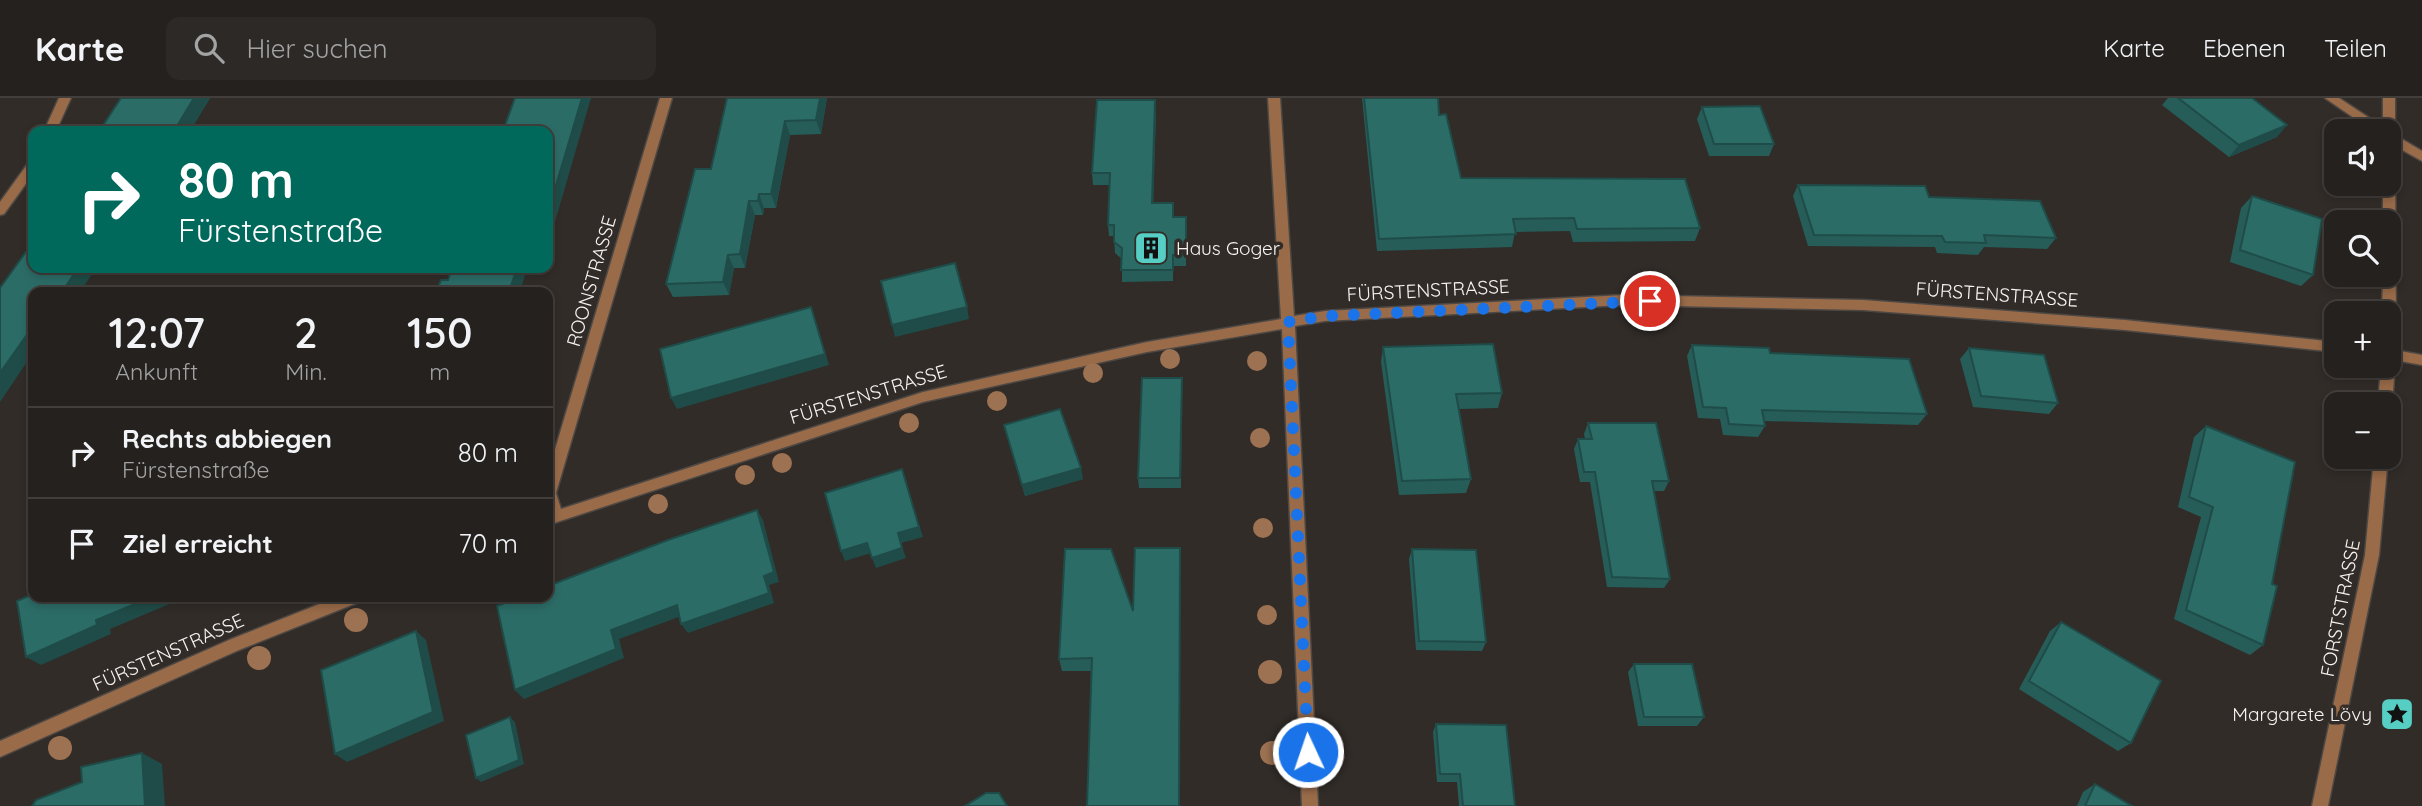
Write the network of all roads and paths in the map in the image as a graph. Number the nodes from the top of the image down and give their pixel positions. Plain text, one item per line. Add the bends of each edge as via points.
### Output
1 (65, 98) edge
2 (666, 98) edge
3 (1274, 98) edge
4 (2331, 98) edge
5 (2389, 98) edge
6 (2363, 119) edge
7 (2388, 119) edge
8 (52, 126) edge
9 (2401, 144) edge
10 (2422, 157) edge
11 (28, 172) edge
12 (2388, 196) edge
13 (0, 211) edge
14 (2389, 301) edge
15 (1288, 322) junction
16 (2324, 346) edge
17 (2401, 356) edge
18 (2422, 360) edge
19 (2380, 469) edge
20 (553, 479) edge
21 (553, 517) edge
22 (342, 602) edge
23 (0, 749) edge
24 (1310, 806) edge
25 (2320, 806) edge

1 - 8 street
2 - 20 street, ROONSTRASSE
3 - 15 street
4 - 6 street
5 - 7 street
9 - 10 street
11 - 13 street
12 - 14 street
15 - 16 street, FÜRSTENSTRASSE via 1325,316 1624,300 1850,304
15 - 21 street, FÜRSTENSTRASSE via 923,397
15 - 24 street
17 - 18 street
19 - 25 street, FORSTSTRASSE via 2372,555
22 - 23 street, FÜRSTENSTRASSE

